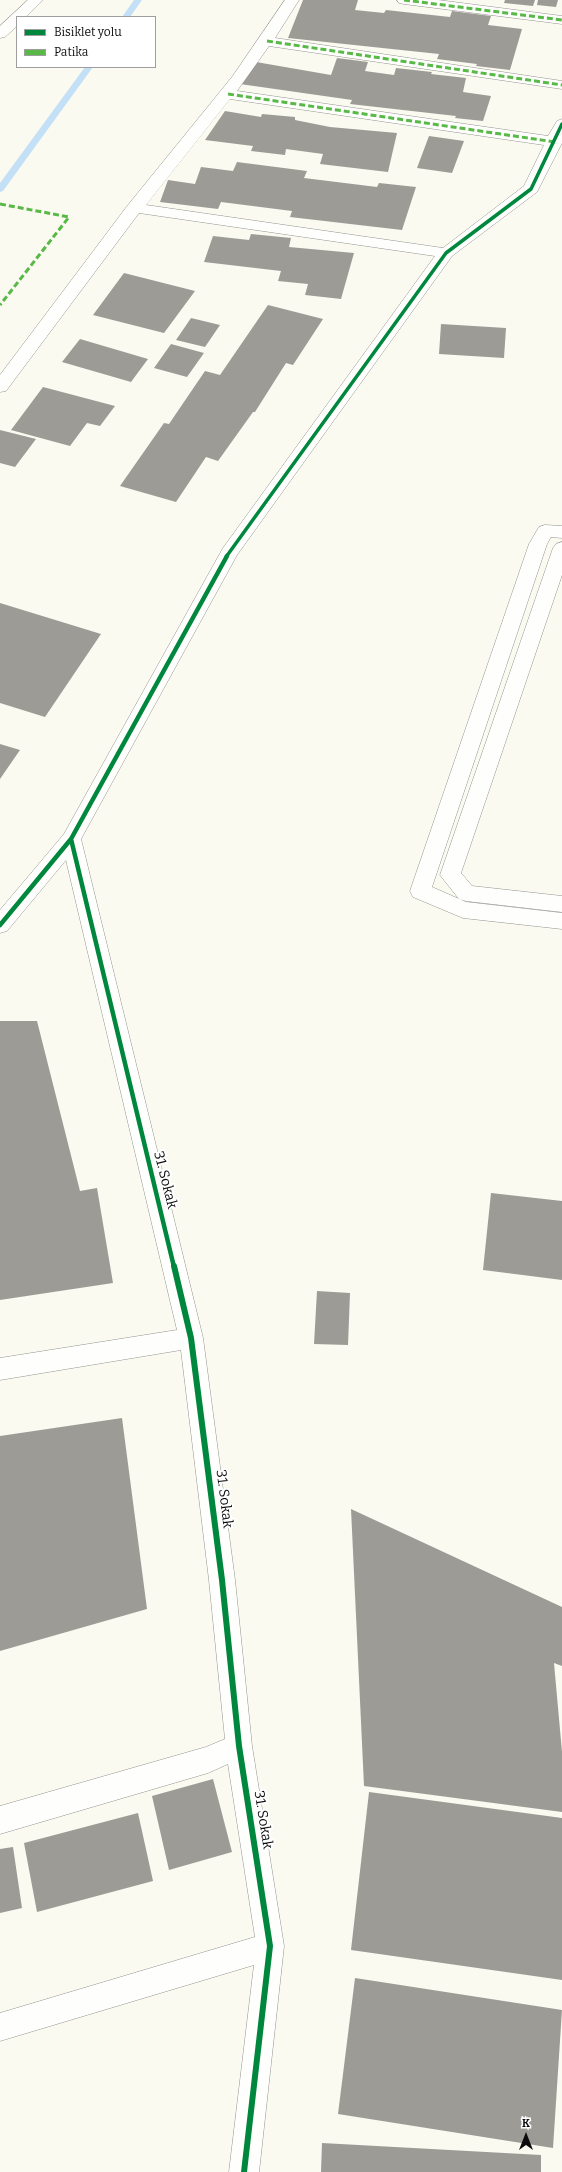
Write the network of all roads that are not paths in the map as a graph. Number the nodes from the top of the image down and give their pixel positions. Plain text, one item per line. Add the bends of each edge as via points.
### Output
1 (36, 0) edge
2 (292, 0) edge
3 (404, 0) edge
4 (18, 16) edge
5 (16, 18) edge
6 (562, 20) edge
7 (0, 34) edge
8 (268, 40) junction
9 (562, 85) edge
10 (228, 94) junction
11 (562, 124) edge
12 (555, 142) junction
13 (134, 208) junction
14 (446, 253) junction
15 (0, 387) edge
16 (562, 532) edge
17 (538, 544) junction
18 (562, 547) edge
19 (71, 839) junction
20 (562, 904) edge
21 (562, 921) edge
22 (0, 925) edge
23 (191, 1338) junction
24 (0, 1369) edge
25 (239, 1746) junction
26 (0, 1820) edge
27 (270, 1946) junction
28 (0, 2027) edge
29 (244, 2172) edge

1 - 4 street
2 - 8 street
3 - 6 street
5 - 7 street
8 - 9 street
8 - 10 street
10 - 12 street
10 - 13 street
11 - 12 street
12 - 14 street via 531,189
13 - 14 street
13 - 15 street
14 - 19 street via 229,552
16 - 17 street via 545,531
17 - 18 street
17 - 21 street via 420,891 463,910
18 - 20 street via 450,875 466,893
19 - 22 street
19 - 23 street, 31. Sokak
23 - 24 street
23 - 25 street, 31. Sokak via 222,1580
25 - 26 street via 208,1760
25 - 27 street, 31. Sokak
27 - 28 street
27 - 29 street, 31. Sokak

